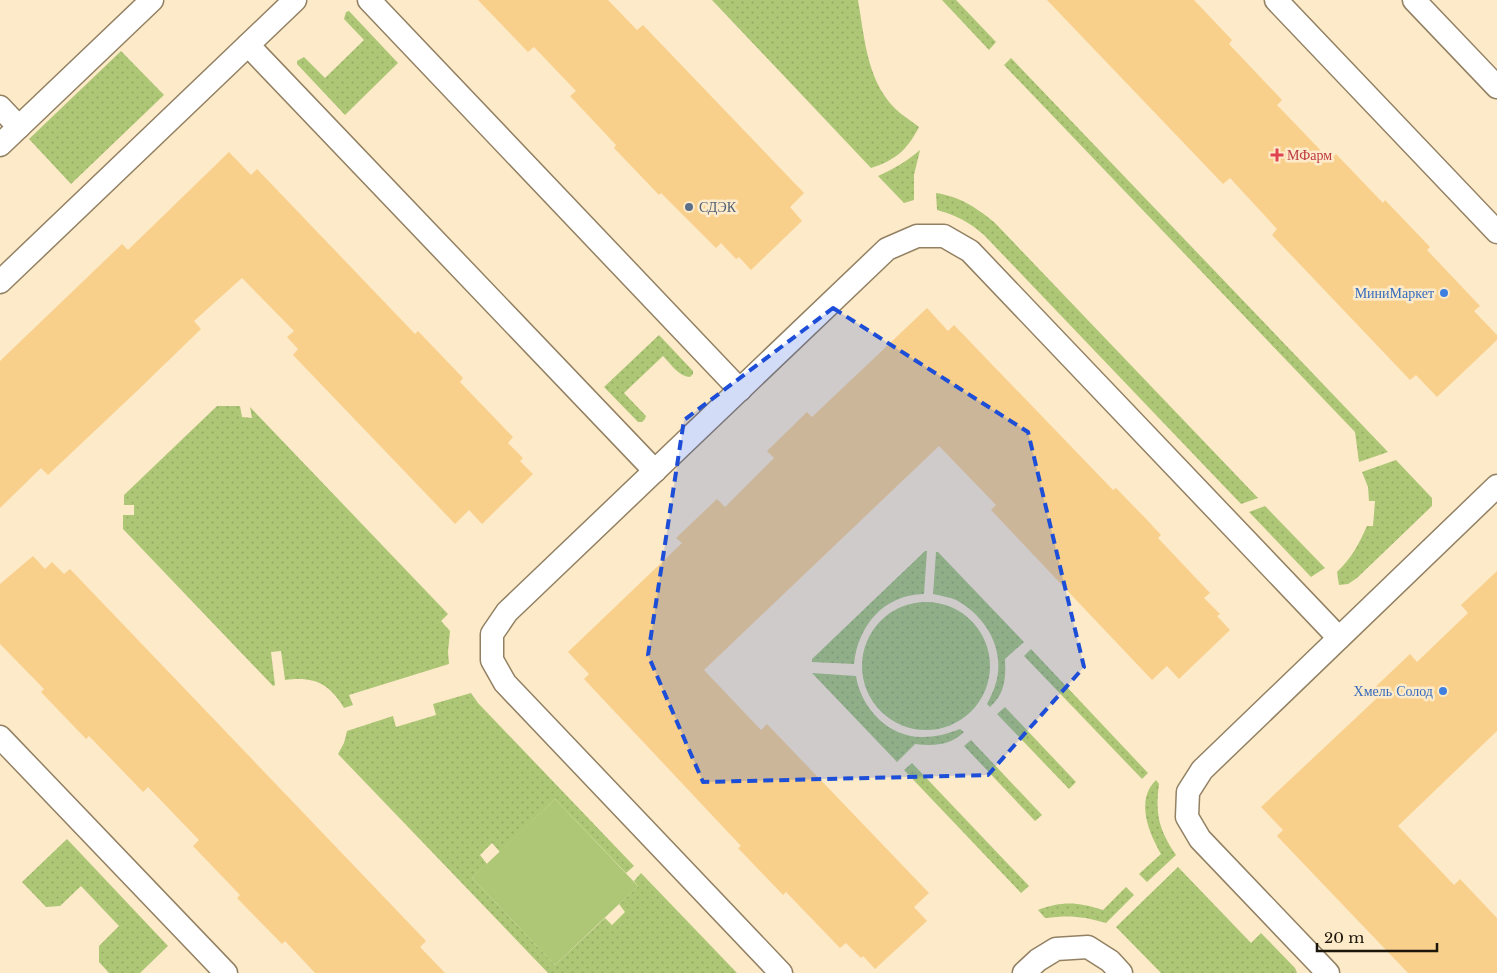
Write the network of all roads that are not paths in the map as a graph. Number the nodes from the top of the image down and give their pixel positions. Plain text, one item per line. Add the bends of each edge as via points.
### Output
1 (152, 0) edge
2 (295, 0) edge
3 (369, 0) edge
4 (1276, 0) edge
5 (1414, 0) edge
6 (248, 45) junction
7 (1497, 87) edge
8 (0, 107) edge
9 (19, 127) junction
10 (0, 145) edge
11 (1497, 232) edge
12 (0, 282) edge
13 (740, 390) junction
14 (655, 471) junction
15 (1497, 486) edge
16 (1339, 638) junction
17 (0, 737) edge
18 (226, 973) edge
19 (780, 973) edge
20 (1024, 973) edge
21 (1121, 973) edge
22 (1328, 973) edge

1 - 9 lane
2 - 6 lane
3 - 13 lane
4 - 11 lane
5 - 7 lane
6 - 12 lane
6 - 14 lane
8 - 9 lane
9 - 10 lane
13 - 14 lane
13 - 16 lane via 887,249 917,236 944,236 970,251
14 - 19 lane via 507,612 492,634 492,660 505,684
15 - 16 lane
16 - 22 lane via 1202,770 1188,792 1187,817 1200,839
17 - 18 lane
20 - 21 lane via 1056,949 1088,947

